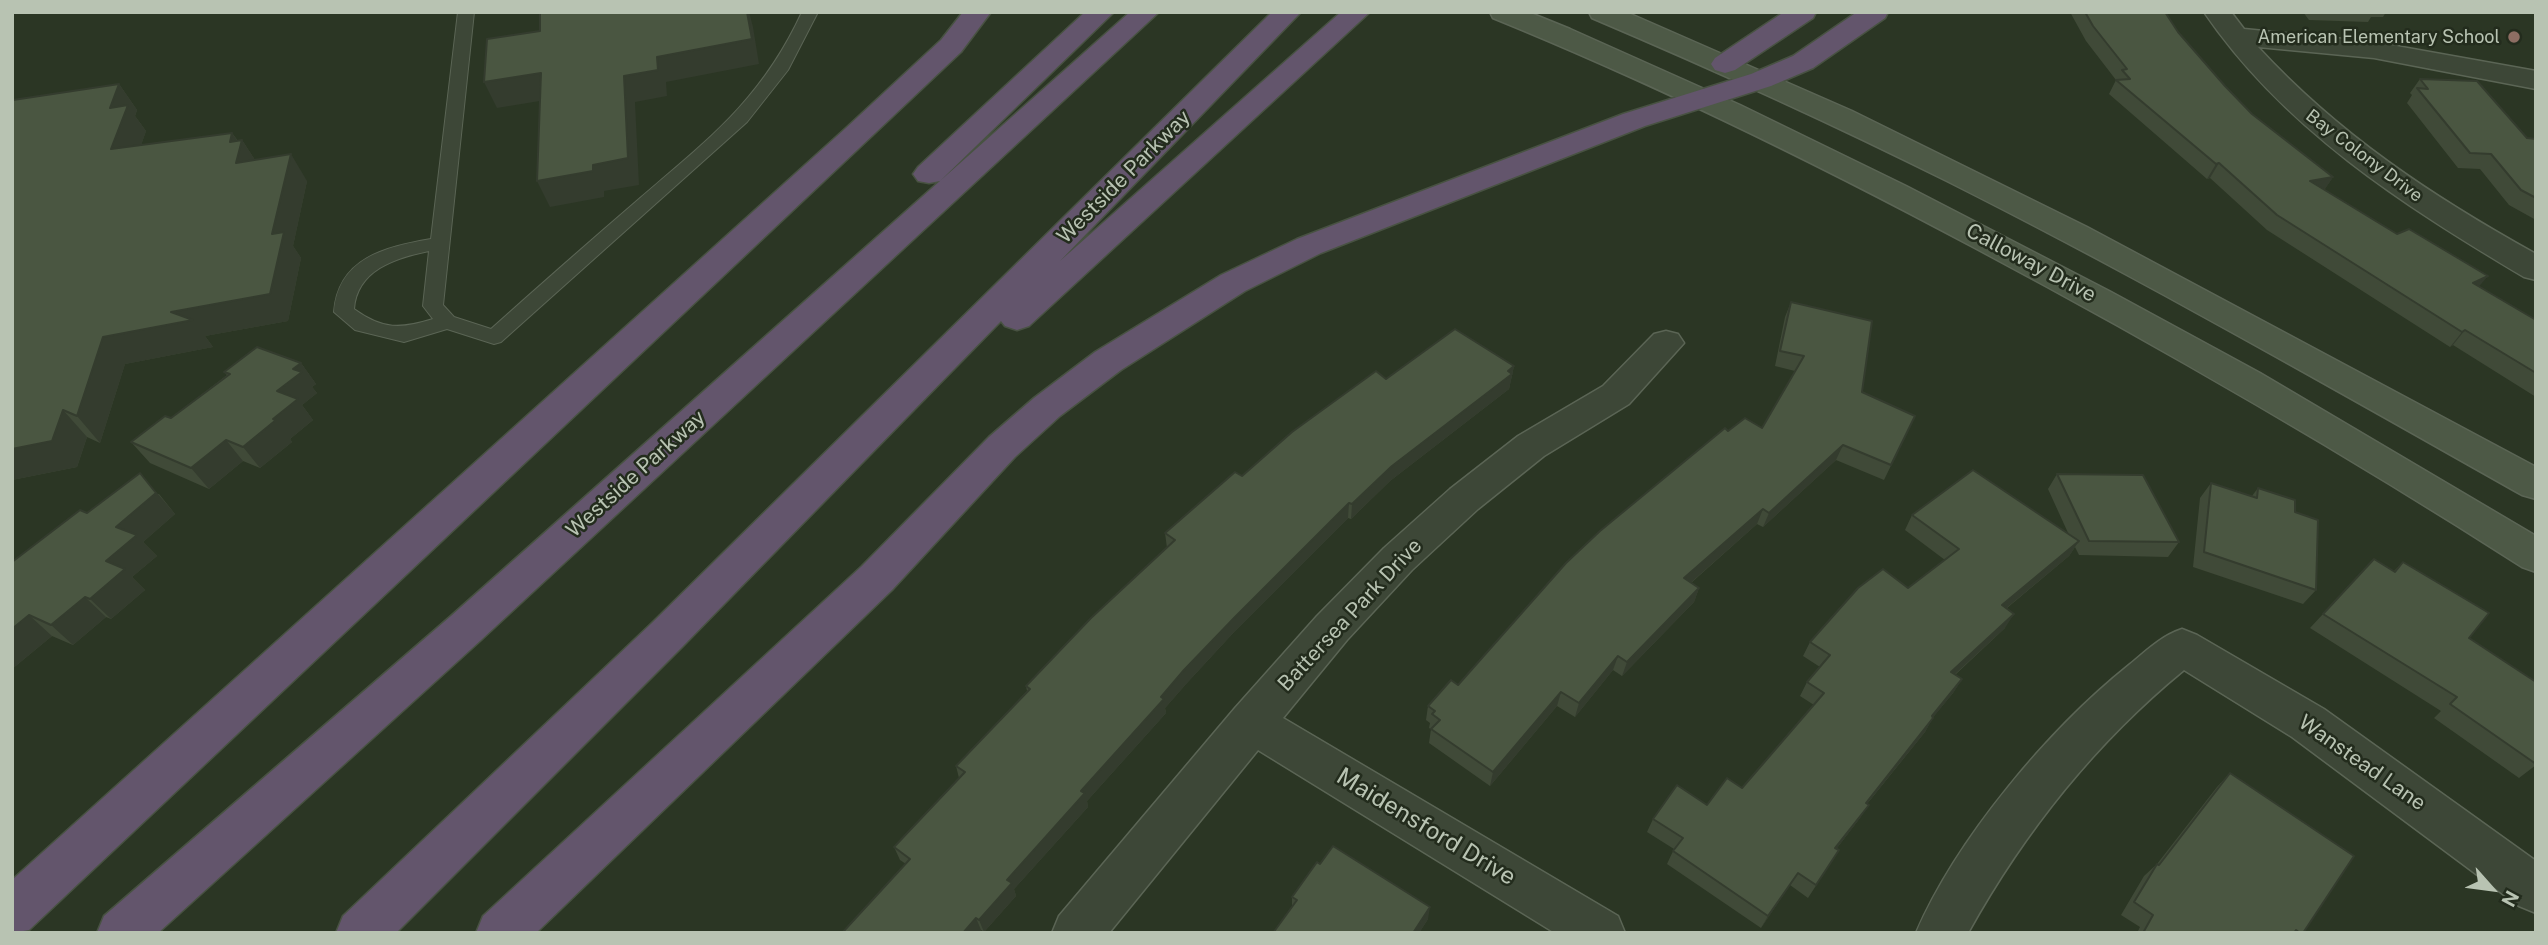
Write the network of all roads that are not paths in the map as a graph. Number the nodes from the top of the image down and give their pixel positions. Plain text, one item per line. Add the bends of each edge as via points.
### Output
1 (466, 12) edge
2 (810, 12) edge
3 (978, 12) edge
4 (1101, 12) edge
5 (1146, 12) edge
6 (1288, 12) edge
7 (1357, 12) edge
8 (1503, 12) edge
9 (1602, 12) edge
10 (1802, 12) edge
11 (1875, 12) edge
12 (2225, 24) edge
13 (1725, 64) junction
14 (1761, 80) junction
15 (2536, 80) edge
16 (1705, 99) junction
17 (440, 243) junction
18 (2536, 269) edge
19 (447, 322) junction
20 (1666, 343) dead end
21 (2536, 485) edge
22 (2536, 556) edge
23 (466, 628) junction
24 (668, 634) junction
25 (1251, 722) junction
26 (2536, 890) edge
27 (12, 913) edge
28 (122, 933) edge
29 (362, 933) edge
30 (500, 933) edge
31 (1077, 933) edge
32 (1600, 933) edge
33 (1941, 933) edge

1 - 17 lane
2 - 19 lane via 788,62 763,96 494,337
3 - 27 highway via 951,46 857,134
4 - 23 highway via 975,129
5 - 23 highway, Westside Parkway
6 - 24 highway, Westside Parkway
7 - 24 highway
8 - 16 main road, Calloway Drive
9 - 13 main road
10 - 13 highway
11 - 14 highway via 1803,62
12 - 15 street
12 - 18 street, Bay Colony Drive via 2267,75 2365,161
13 - 14 main road
14 - 16 highway
14 - 21 main road via 2064,227
16 - 22 main road, Calloway Drive via 1869,179 2261,388
16 - 30 highway via 1634,120 1308,246 1233,283 1108,361 1002,447 877,578
17 - 19 lane via 433,306
17 - 19 lane via 400,250 377,260 350,281 343,298 344,313 362,325 404,335
20 - 25 street, Battersea Park Drive via 1616,395 1531,446 1398,559
23 - 28 highway, Westside Parkway
24 - 29 highway, Westside Parkway
25 - 31 street, Battersea Park Drive
25 - 32 street, Maidensford Drive
26 - 33 street, Wanstead Lane via 2308,723 2182,647 2124,695 2068,751 2015,815 1965,888

